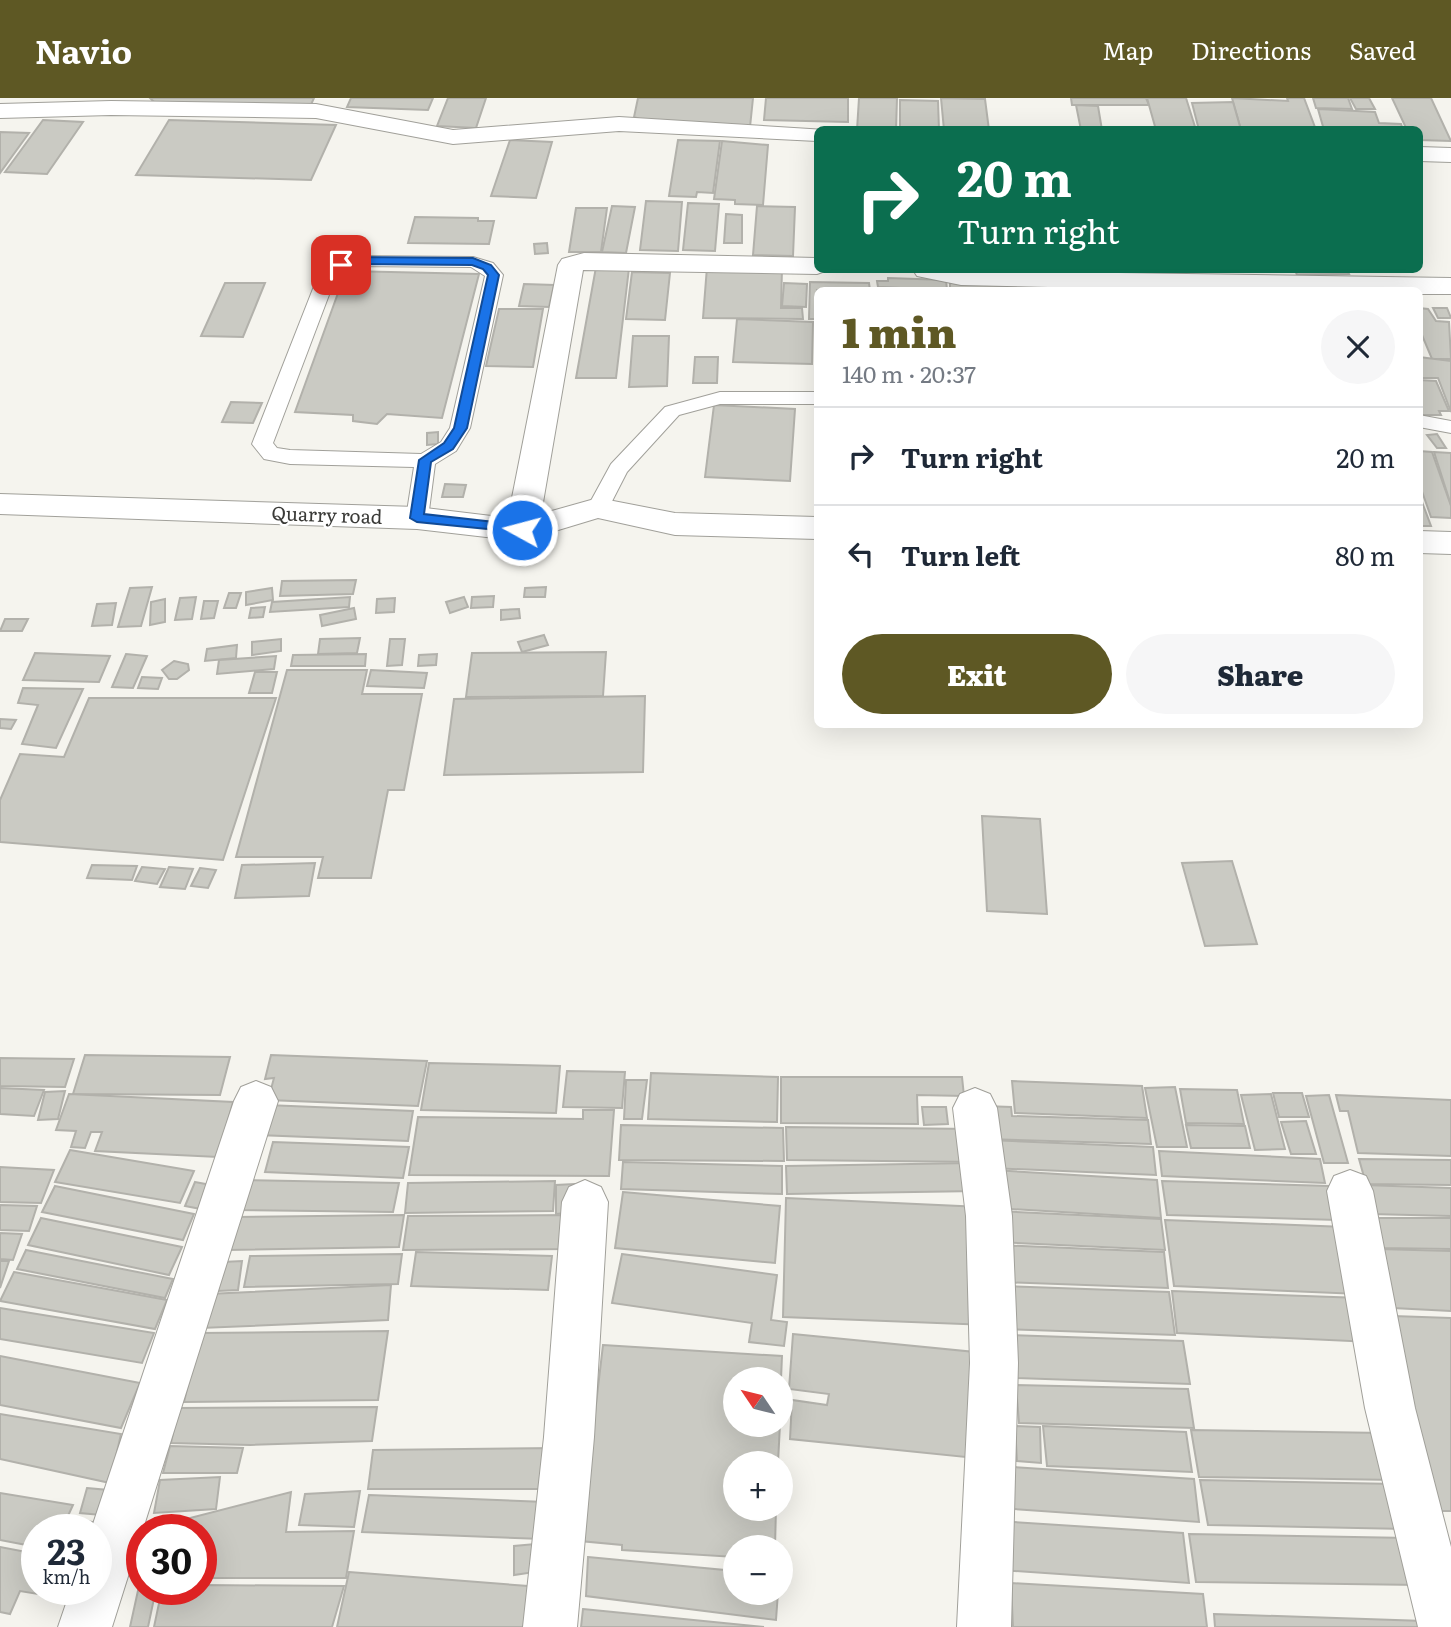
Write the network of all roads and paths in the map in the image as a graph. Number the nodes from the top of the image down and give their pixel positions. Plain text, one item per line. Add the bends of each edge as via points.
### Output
1 (623, 98) edge
2 (115, 103) edge
3 (0, 111) edge
4 (619, 124) junction
5 (814, 134) edge
6 (1423, 153) edge
7 (1451, 155) edge
8 (814, 266) edge
9 (941, 273) edge
10 (1451, 286) edge
11 (814, 398) edge
12 (1423, 422) edge
13 (1449, 427) dead end
14 (425, 460) junction
15 (0, 504) edge
16 (598, 508) junction
17 (417, 518) junction
18 (814, 527) edge
19 (522, 530) junction
20 (1423, 542) edge
21 (1451, 543) edge
22 (256, 1101) dead end
23 (975, 1108) dead end
24 (1350, 1191) dead end
25 (585, 1202) dead end
26 (85, 1627) edge
27 (550, 1627) edge
28 (984, 1627) edge
29 (1445, 1627) edge

1 - 4 street
2 - 3 street
2 - 4 street via 316,111 453,137
4 - 5 street
6 - 7 street
8 - 19 street via 584,261 571,265
9 - 10 street
11 - 16 lane via 720,398 672,411 618,469
12 - 13 lane
14 - 14 lane via 290,457 271,454 262,444 327,276 341,265 354,261 473,262 494,275 460,428 449,446
14 - 17 lane
15 - 17 street, Quarry road
16 - 18 street, Quarry road via 675,524
16 - 19 street, Quarry road
17 - 19 street, Quarry road
20 - 21 street
22 - 26 street
23 - 28 street via 989,1216 994,1363
24 - 29 street via 1390,1408
25 - 27 street

